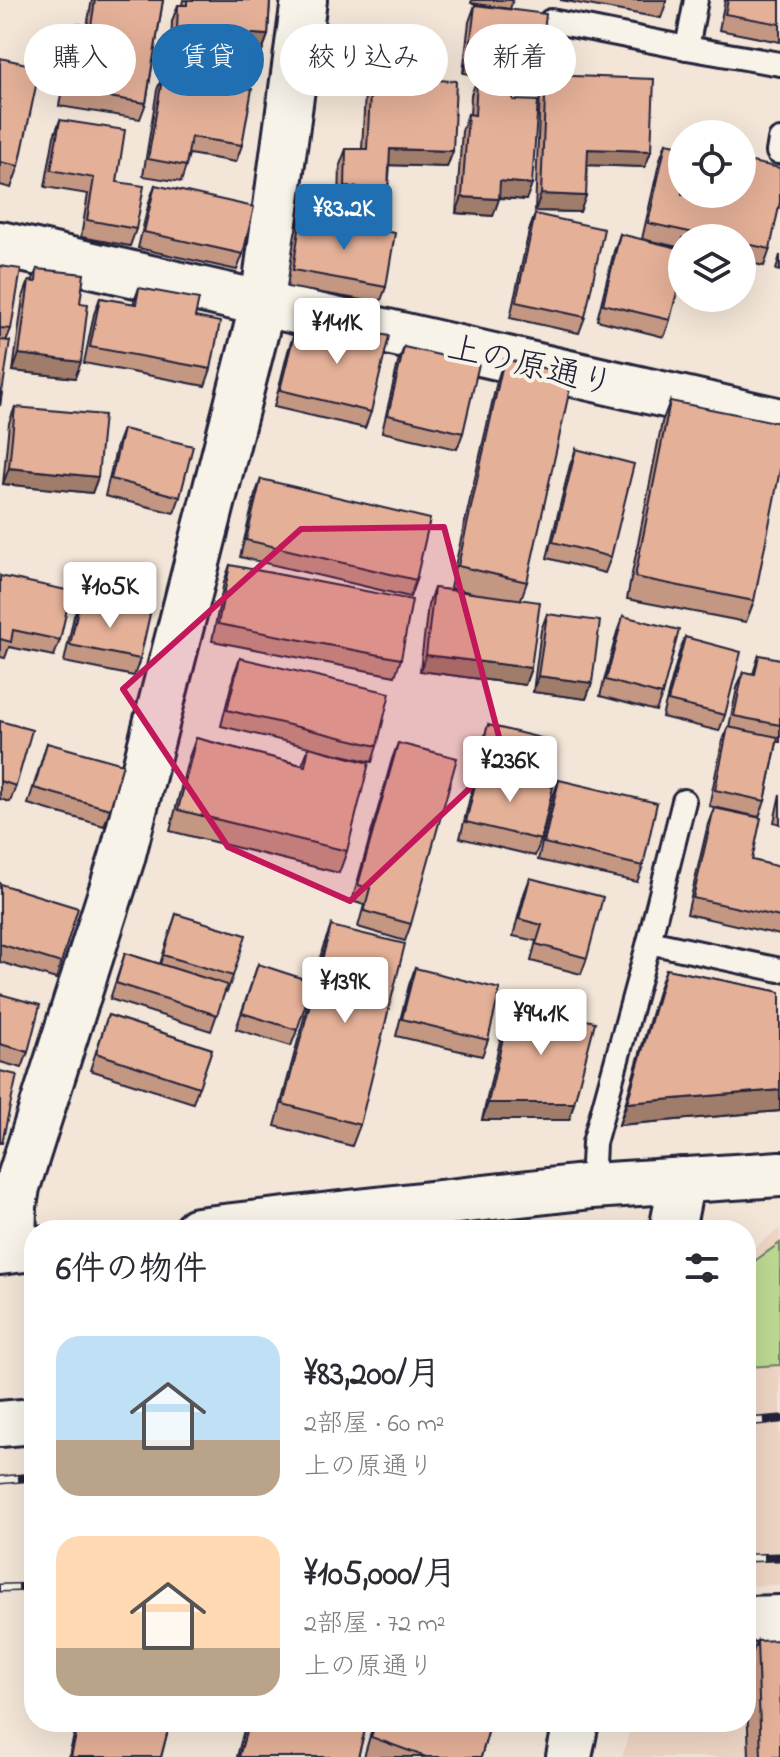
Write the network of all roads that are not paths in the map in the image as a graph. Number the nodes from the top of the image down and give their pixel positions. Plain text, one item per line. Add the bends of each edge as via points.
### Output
1 (304, 0) edge
2 (696, 0) edge
3 (551, 21) dead end
4 (687, 48) junction
5 (780, 64) edge
6 (0, 244) edge
7 (263, 303) junction
8 (780, 421) edge
9 (684, 801) dead end
10 (649, 942) junction
11 (780, 970) edge
12 (780, 1174) edge
13 (682, 1180) junction
14 (592, 1186) junction
15 (287, 1220) edge
16 (674, 1220) edge
17 (16, 1250) edge
18 (24, 1422) edge
19 (0, 1424) edge
20 (780, 1618) edge
21 (756, 1619) edge
22 (574, 1732) edge
23 (569, 1757) edge

1 - 7 street
2 - 4 lane
3 - 4 lane
4 - 5 lane
6 - 7 street, 上の原通り
7 - 8 street, 上の原通り
7 - 17 street via 122,858 17,1187
9 - 10 lane
10 - 11 lane
10 - 14 lane via 594,1143
12 - 13 street
13 - 14 street
13 - 16 street
14 - 15 street
18 - 19 street
20 - 21 street
22 - 23 street

